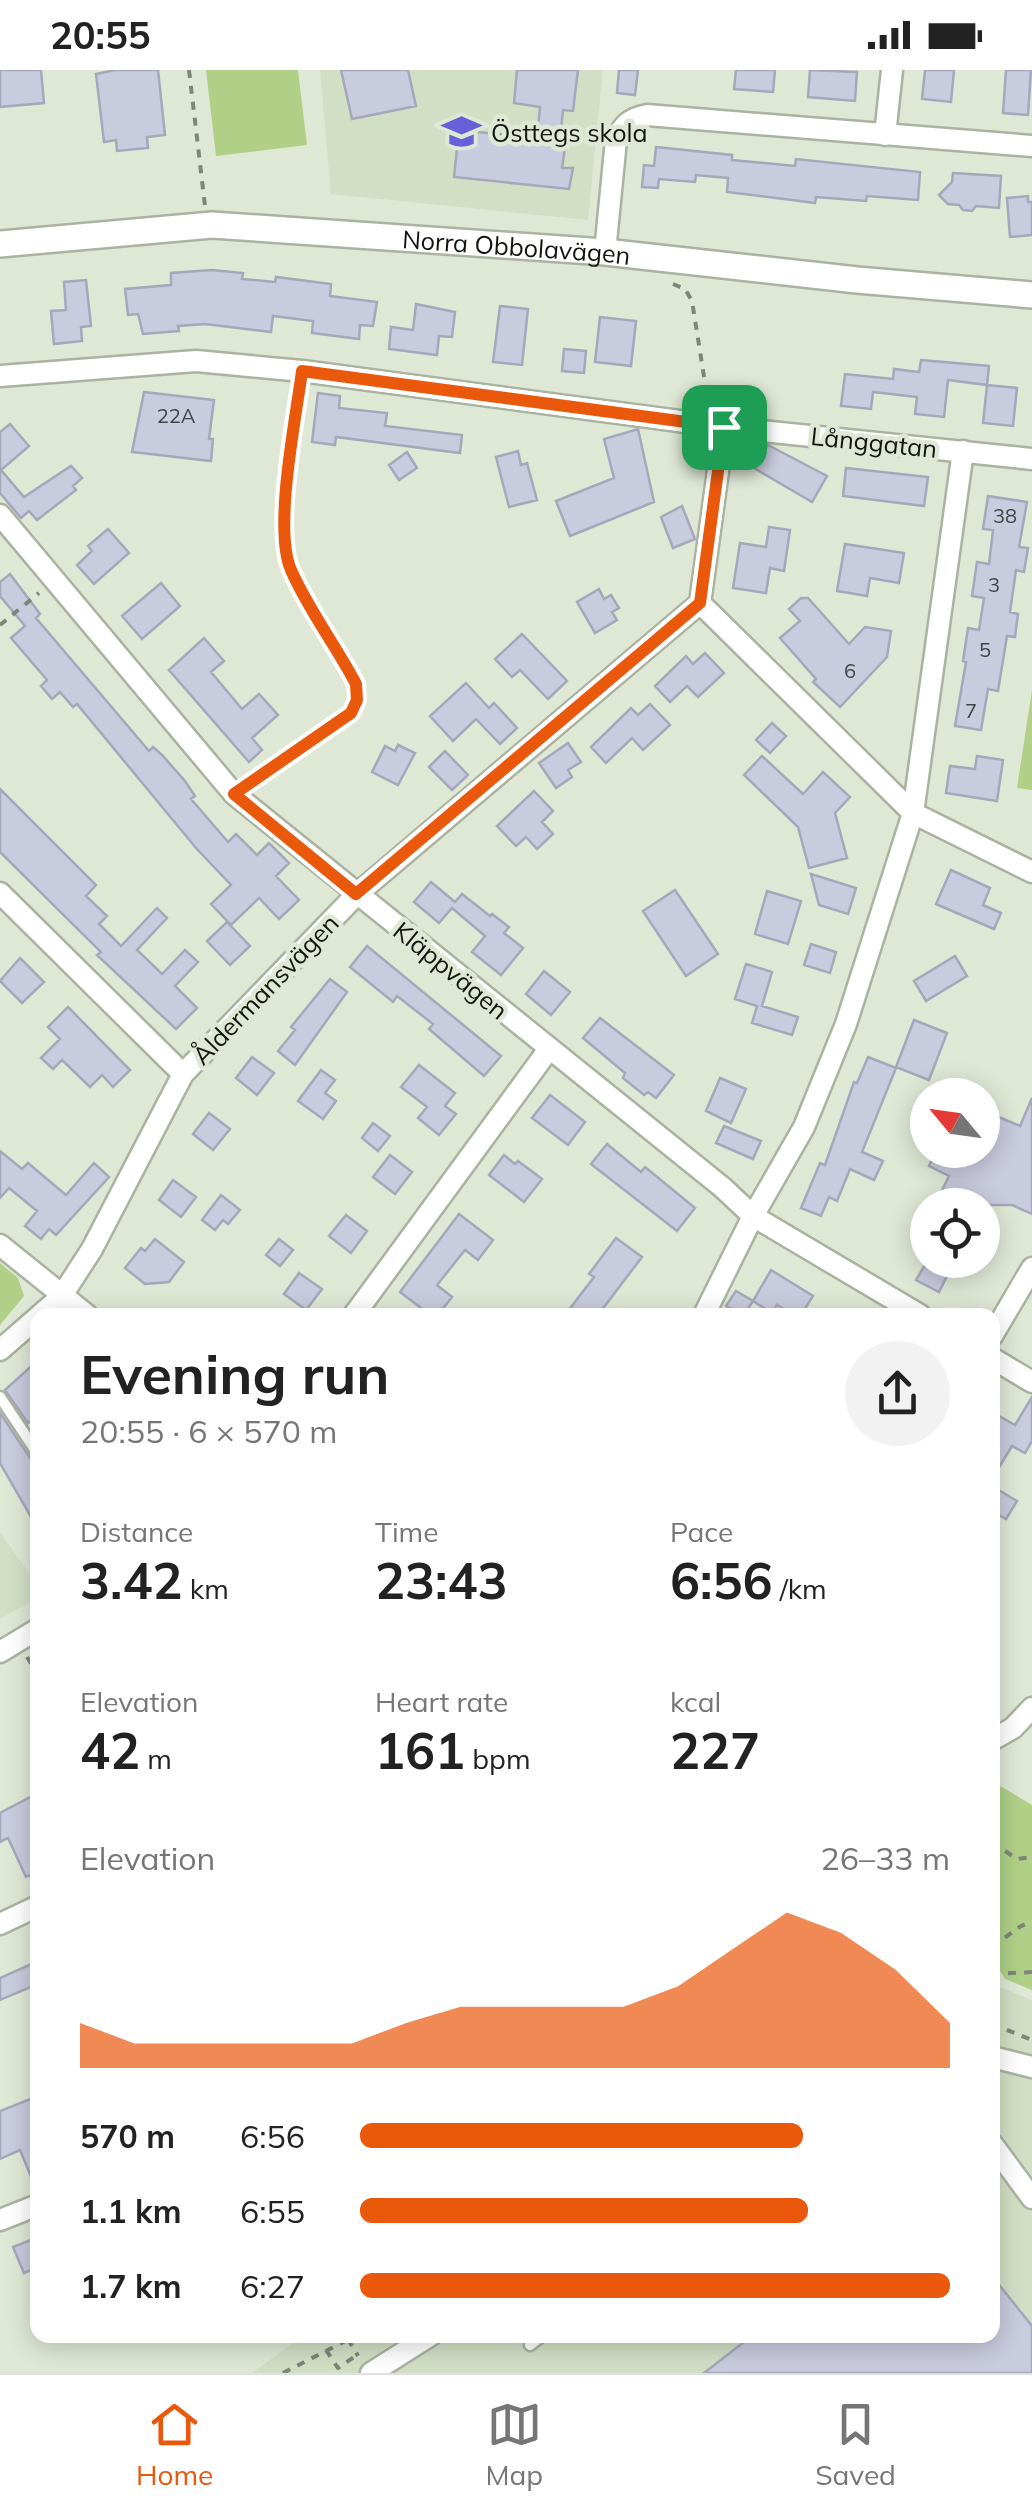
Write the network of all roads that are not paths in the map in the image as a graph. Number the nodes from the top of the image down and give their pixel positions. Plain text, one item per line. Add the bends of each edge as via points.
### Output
1 (892, 70) edge
2 (885, 135) junction
3 (1032, 146) edge
4 (0, 244) edge
5 (605, 252) junction
6 (1032, 295) edge
7 (0, 376) edge
8 (724, 427) junction
9 (962, 451) junction
10 (1032, 458) edge
11 (0, 515) edge
12 (700, 603) junction
13 (912, 813) junction
14 (1032, 872) edge
15 (0, 893) edge
16 (356, 894) junction
17 (548, 1048) junction
18 (183, 1074) junction
19 (753, 1216) junction
20 (0, 1245) edge
21 (1032, 1268) edge
22 (61, 1297) junction
23 (48, 1308) edge
24 (78, 1308) edge
25 (359, 1308) edge
26 (707, 1308) edge
27 (908, 1308) edge
28 (1000, 1322) edge
29 (30, 1324) edge
30 (0, 1350) edge
31 (1000, 1363) edge
32 (1032, 1382) edge
33 (0, 1397) edge
34 (30, 1442) edge
35 (30, 1635) edge
36 (0, 1652) edge
37 (1032, 1708) edge
38 (1000, 1735) edge
39 (30, 1910) edge
40 (0, 1924) edge
41 (1000, 2059) edge
42 (1032, 2068) edge
43 (1000, 2155) edge
44 (1032, 2198) edge
45 (30, 2208) edge
46 (0, 2220) edge
47 (418, 2343) edge
48 (371, 2373) edge

1 - 2 street
2 - 3 street
2 - 5 street via 636,117 616,140
4 - 5 street, Norra Obbolavägen via 212,225
5 - 6 street, Norra Obbolavägen
7 - 8 street, Långgatan via 196,361
8 - 9 street, Långgatan
8 - 12 street
9 - 10 street, Långgatan
9 - 13 street
11 - 16 street, Kläppvägen via 234,794
12 - 13 street
12 - 16 street, Åldermansvägen
13 - 14 street
13 - 19 street via 846,1024 804,1127
15 - 18 street
16 - 17 street, Kläppvägen
16 - 18 street, Åldermansvägen
17 - 19 street, Kläppvägen
17 - 25 street
18 - 22 street, Åldermansvägen
19 - 26 street
19 - 27 street, Kläppvägen
20 - 22 street
21 - 28 street
22 - 23 street, Åldermansvägen
22 - 24 street
29 - 30 street, Åldermansvägen
31 - 32 street
33 - 34 lane
35 - 36 street
37 - 38 street
39 - 40 street
41 - 42 street
43 - 44 street
45 - 46 street
47 - 48 street

